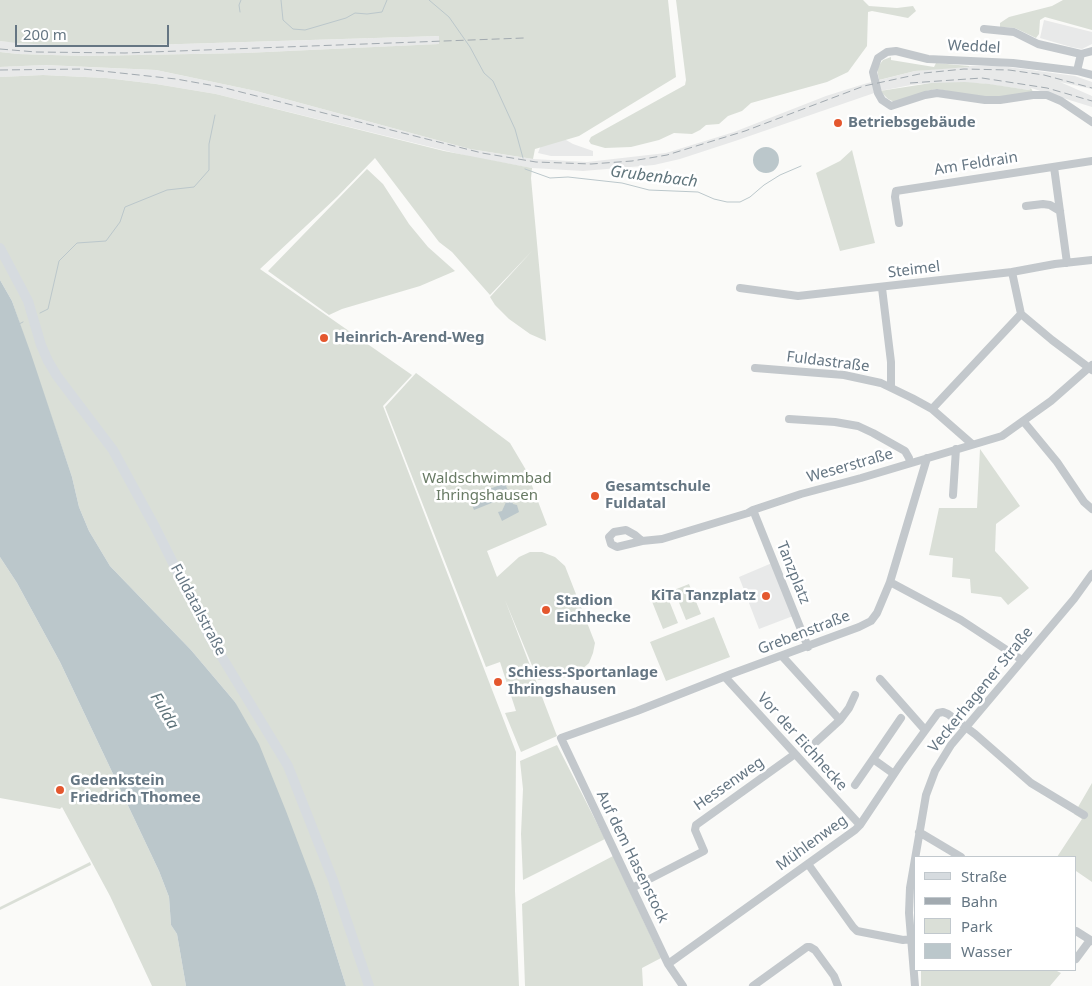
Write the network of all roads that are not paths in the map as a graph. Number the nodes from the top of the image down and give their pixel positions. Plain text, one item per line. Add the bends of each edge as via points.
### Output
1 (984, 29) dead end
2 (1092, 51) edge
3 (1081, 54) junction
4 (1077, 71) junction
5 (1092, 75) edge
6 (1092, 122) edge
7 (1092, 161) edge
8 (1054, 167) junction
9 (1026, 206) dead end
10 (1060, 210) junction
11 (899, 224) dead end
12 (0, 248) edge
13 (1092, 260) edge
14 (1067, 263) junction
15 (1012, 272) junction
16 (740, 288) dead end
17 (882, 288) junction
18 (1020, 314) junction
19 (755, 368) dead end
20 (1091, 368) edge
21 (891, 387) junction
22 (932, 409) junction
23 (789, 419) dead end
24 (1024, 422) junction
25 (972, 444) junction
26 (956, 449) junction
27 (927, 458) junction
28 (910, 463) junction
29 (954, 494) dead end
30 (1092, 509) edge
31 (753, 510) junction
32 (642, 541) junction
33 (1092, 574) edge
34 (890, 582) junction
35 (808, 647) junction
36 (782, 656) junction
37 (1022, 660) junction
38 (725, 677) junction
39 (880, 679) dead end
40 (855, 695) dead end
41 (901, 718) dead end
42 (840, 720) junction
43 (966, 727) junction
44 (925, 730) junction
45 (561, 738) joint
46 (816, 742) dead end
47 (795, 754) junction
48 (873, 759) junction
49 (894, 774) junction
50 (856, 785) dead end
51 (1084, 815) dead end
52 (860, 825) junction
53 (919, 832) junction
54 (915, 856) edge
55 (959, 856) edge
56 (914, 863) edge
57 (808, 864) junction
58 (632, 888) junction
59 (1077, 931) edge
60 (912, 939) junction
61 (1091, 940) edge
62 (1077, 958) edge
63 (668, 964) junction
64 (914, 970) edge
65 (914, 971) edge
66 (757, 985) edge
67 (369, 986) edge
68 (683, 986) edge
69 (838, 986) edge
70 (915, 986) edge

1 - 3 street via 1014,32 1038,44
2 - 3 street
3 - 4 street
4 - 5 street, Weddel
4 - 6 street, Weddel via 1013,63 928,59 896,51 878,58 873,72 878,93 891,106 937,93 985,100 1047,95
7 - 8 street, Am Feldrain
8 - 10 street
8 - 11 street, Am Feldrain via 896,191
9 - 10 street via 1043,204
10 - 14 street
12 - 67 main road, Fuldatalstraße via 28,301 48,361 113,450 211,639 288,766 333,880
13 - 14 street, Steimel
14 - 15 street, Steimel
15 - 17 street, Steimel
15 - 18 street
16 - 17 street, Steimel via 798,296
17 - 21 street
18 - 20 street
18 - 22 street
19 - 21 street, Fuldastraße via 844,375
20 - 24 street
21 - 22 street, Fuldastraße
22 - 25 street, Fuldastraße
23 - 28 street via 858,426 905,451
24 - 25 street via 1002,436
24 - 30 street
25 - 26 street, Weserstraße
26 - 27 street, Weserstraße
26 - 29 street
27 - 28 street, Weserstraße
27 - 34 street, Grebenstraße
28 - 31 street, Weserstraße
31 - 32 street, Weserstraße via 662,540
31 - 35 street, Tanzplatz
32 - 32 street, Weserstraße via 626,530 610,535 609,541 617,547
33 - 37 street, Veckerhagener Straße
34 - 35 street, Grebenstraße via 871,621
34 - 37 street via 961,620
35 - 36 street, Grebenstraße
36 - 38 street, Grebenstraße
36 - 42 street
37 - 43 street, Veckerhagener Straße
38 - 45 street, Grebenstraße
38 - 47 street, Vor der Eichhecke
39 - 44 street
40 - 42 street
41 - 48 street
42 - 46 street
43 - 44 street, Mühlenweg via 943,712 938,713
43 - 51 street via 1031,783
43 - 53 street, Veckerhagener Straße via 934,771
44 - 49 street, Mühlenweg
45 - 58 street, Auf dem Hasenstock
47 - 52 street, Vor der Eichhecke
47 - 58 street, Hessenweg via 696,825 704,851
48 - 49 street
48 - 50 street
49 - 52 street, Mühlenweg
52 - 57 street, Mühlenweg
53 - 54 street, Veckerhagener Straße
53 - 55 street
56 - 60 street, Veckerhagener Straße via 909,913
57 - 60 street via 857,931
57 - 63 street, Mühlenweg
58 - 63 street, Auf dem Hasenstock
59 - 61 street
60 - 64 street, Veckerhagener Straße
61 - 62 street
63 - 68 street, Auf dem Hasenstock
65 - 70 street, Veckerhagener Straße
66 - 69 street via 810,946

